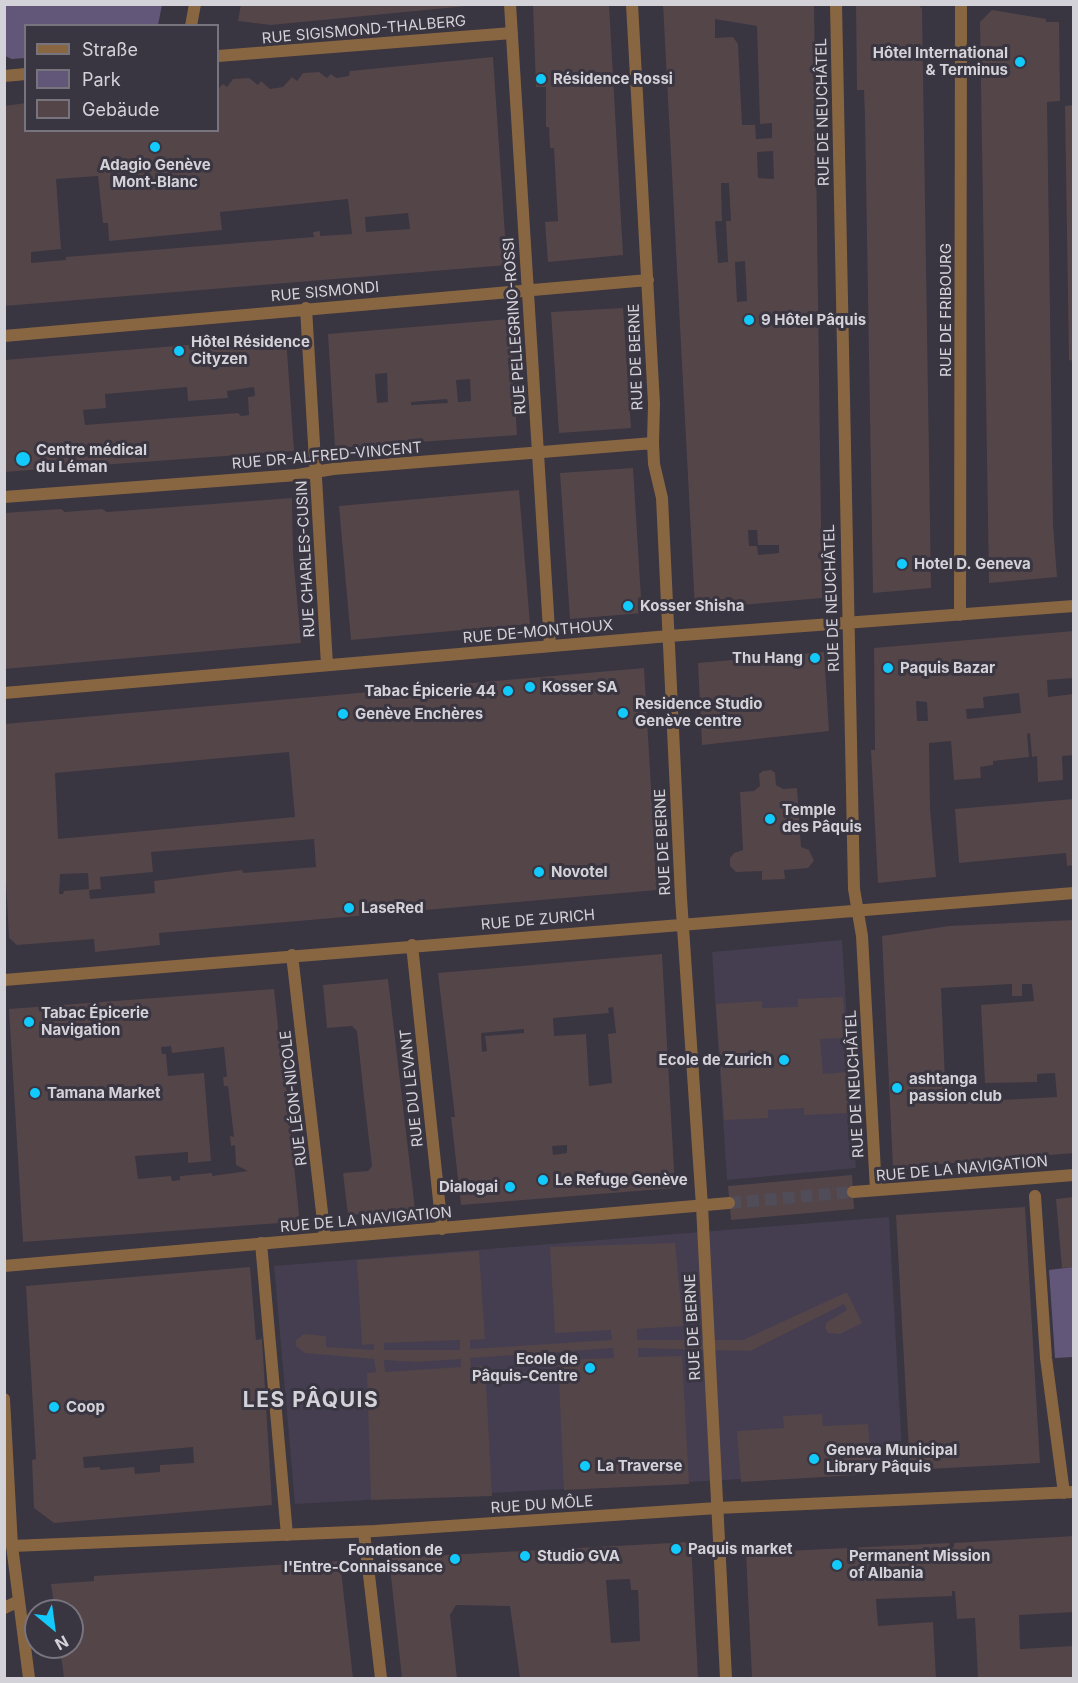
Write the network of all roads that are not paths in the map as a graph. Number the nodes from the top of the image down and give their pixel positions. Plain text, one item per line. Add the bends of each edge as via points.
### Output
1 (195, 4) edge
2 (510, 4) edge
3 (632, 4) edge
4 (836, 4) edge
5 (961, 4) edge
6 (191, 24) edge
7 (512, 33) junction
8 (219, 57) edge
9 (24, 74) edge
10 (4, 76) edge
11 (648, 280) junction
12 (528, 290) junction
13 (306, 308) junction
14 (4, 336) edge
15 (653, 443) junction
16 (538, 452) junction
17 (316, 471) junction
18 (4, 497) edge
19 (1074, 606) edge
20 (960, 615) junction
21 (848, 625) junction
22 (669, 636) junction
23 (550, 646) junction
24 (327, 665) junction
25 (4, 693) edge
26 (1074, 893) edge
27 (856, 910) junction
28 (683, 923) junction
29 (412, 945) junction
30 (292, 955) junction
31 (4, 980) edge
32 (1074, 1175) edge
33 (876, 1190) junction
34 (853, 1192) tunnel mouth
35 (1035, 1196) dead end
36 (729, 1203) tunnel mouth
37 (702, 1206) junction
38 (442, 1229) junction
39 (325, 1238) junction
40 (261, 1243) junction
41 (4, 1266) edge
42 (4, 1400) edge
43 (1069, 1493) edge
44 (717, 1508) junction
45 (364, 1532) junction
46 (286, 1535) junction
47 (12, 1546) junction
48 (19, 1601) junction
49 (4, 1608) edge
50 (29, 1678) edge
51 (381, 1678) edge
52 (726, 1678) edge

1 - 6 street
2 - 7 street, RUE PELLEGRINO-ROSSI
3 - 11 street, RUE DE BERNE
4 - 21 street, RUE DE NEUCHÂTEL
5 - 20 street, RUE DE FRIBOURG
7 - 8 street, RUE SIGISMOND-THALBERG
7 - 12 street, RUE PELLEGRINO-ROSSI
9 - 10 street
11 - 12 street, RUE SISMONDI
11 - 15 street, RUE DE BERNE
12 - 13 street, RUE SISMONDI
12 - 16 street, RUE PELLEGRINO-ROSSI
13 - 14 street, RUE SISMONDI
13 - 17 street, RUE CHARLES-CUSIN
15 - 16 street, RUE DR-ALFRED-VINCENT
15 - 22 street, RUE DE BERNE via 662,498
16 - 17 street, RUE DR-ALFRED-VINCENT
16 - 23 street, RUE PELLEGRINO-ROSSI
17 - 18 street, RUE DR-ALFRED-VINCENT
17 - 24 street, RUE CHARLES-CUSIN
19 - 20 street, RUE DE-MONTHOUX
20 - 21 street, RUE DE-MONTHOUX
21 - 22 street, RUE DE-MONTHOUX
21 - 27 street, RUE DE NEUCHÂTEL
22 - 23 street, RUE DE-MONTHOUX
22 - 28 street, RUE DE BERNE
23 - 24 street, RUE DE-MONTHOUX
24 - 25 street, RUE DE-MONTHOUX
26 - 27 street, RUE DE ZURICH
27 - 28 street, RUE DE ZURICH
27 - 33 street, RUE DE NEUCHÂTEL via 862,936
28 - 29 street, RUE DE ZURICH
28 - 37 street, RUE DE BERNE
29 - 30 street, RUE DE ZURICH
29 - 38 street, RUE DU LEVANT
30 - 31 street, RUE DE ZURICH
30 - 39 street, RUE LÉON-NICOLE
32 - 33 street, RUE DE LA NAVIGATION
33 - 34 street, RUE DE LA NAVIGATION
35 - 43 street via 1046,1358
36 - 37 street, RUE DE LA NAVIGATION
37 - 38 street, RUE DE LA NAVIGATION
37 - 44 street, RUE DE BERNE
38 - 39 street, RUE DE LA NAVIGATION
39 - 40 street, RUE DE LA NAVIGATION
40 - 41 street, RUE DE LA NAVIGATION
40 - 46 street
42 - 47 street
43 - 44 street, RUE DU MÔLE
44 - 45 street, RUE DU MÔLE
44 - 52 street, RUE DE BERNE
45 - 46 street, RUE DU MÔLE
45 - 51 street
46 - 47 street, RUE DU MÔLE
47 - 48 street
48 - 49 street
48 - 50 street

